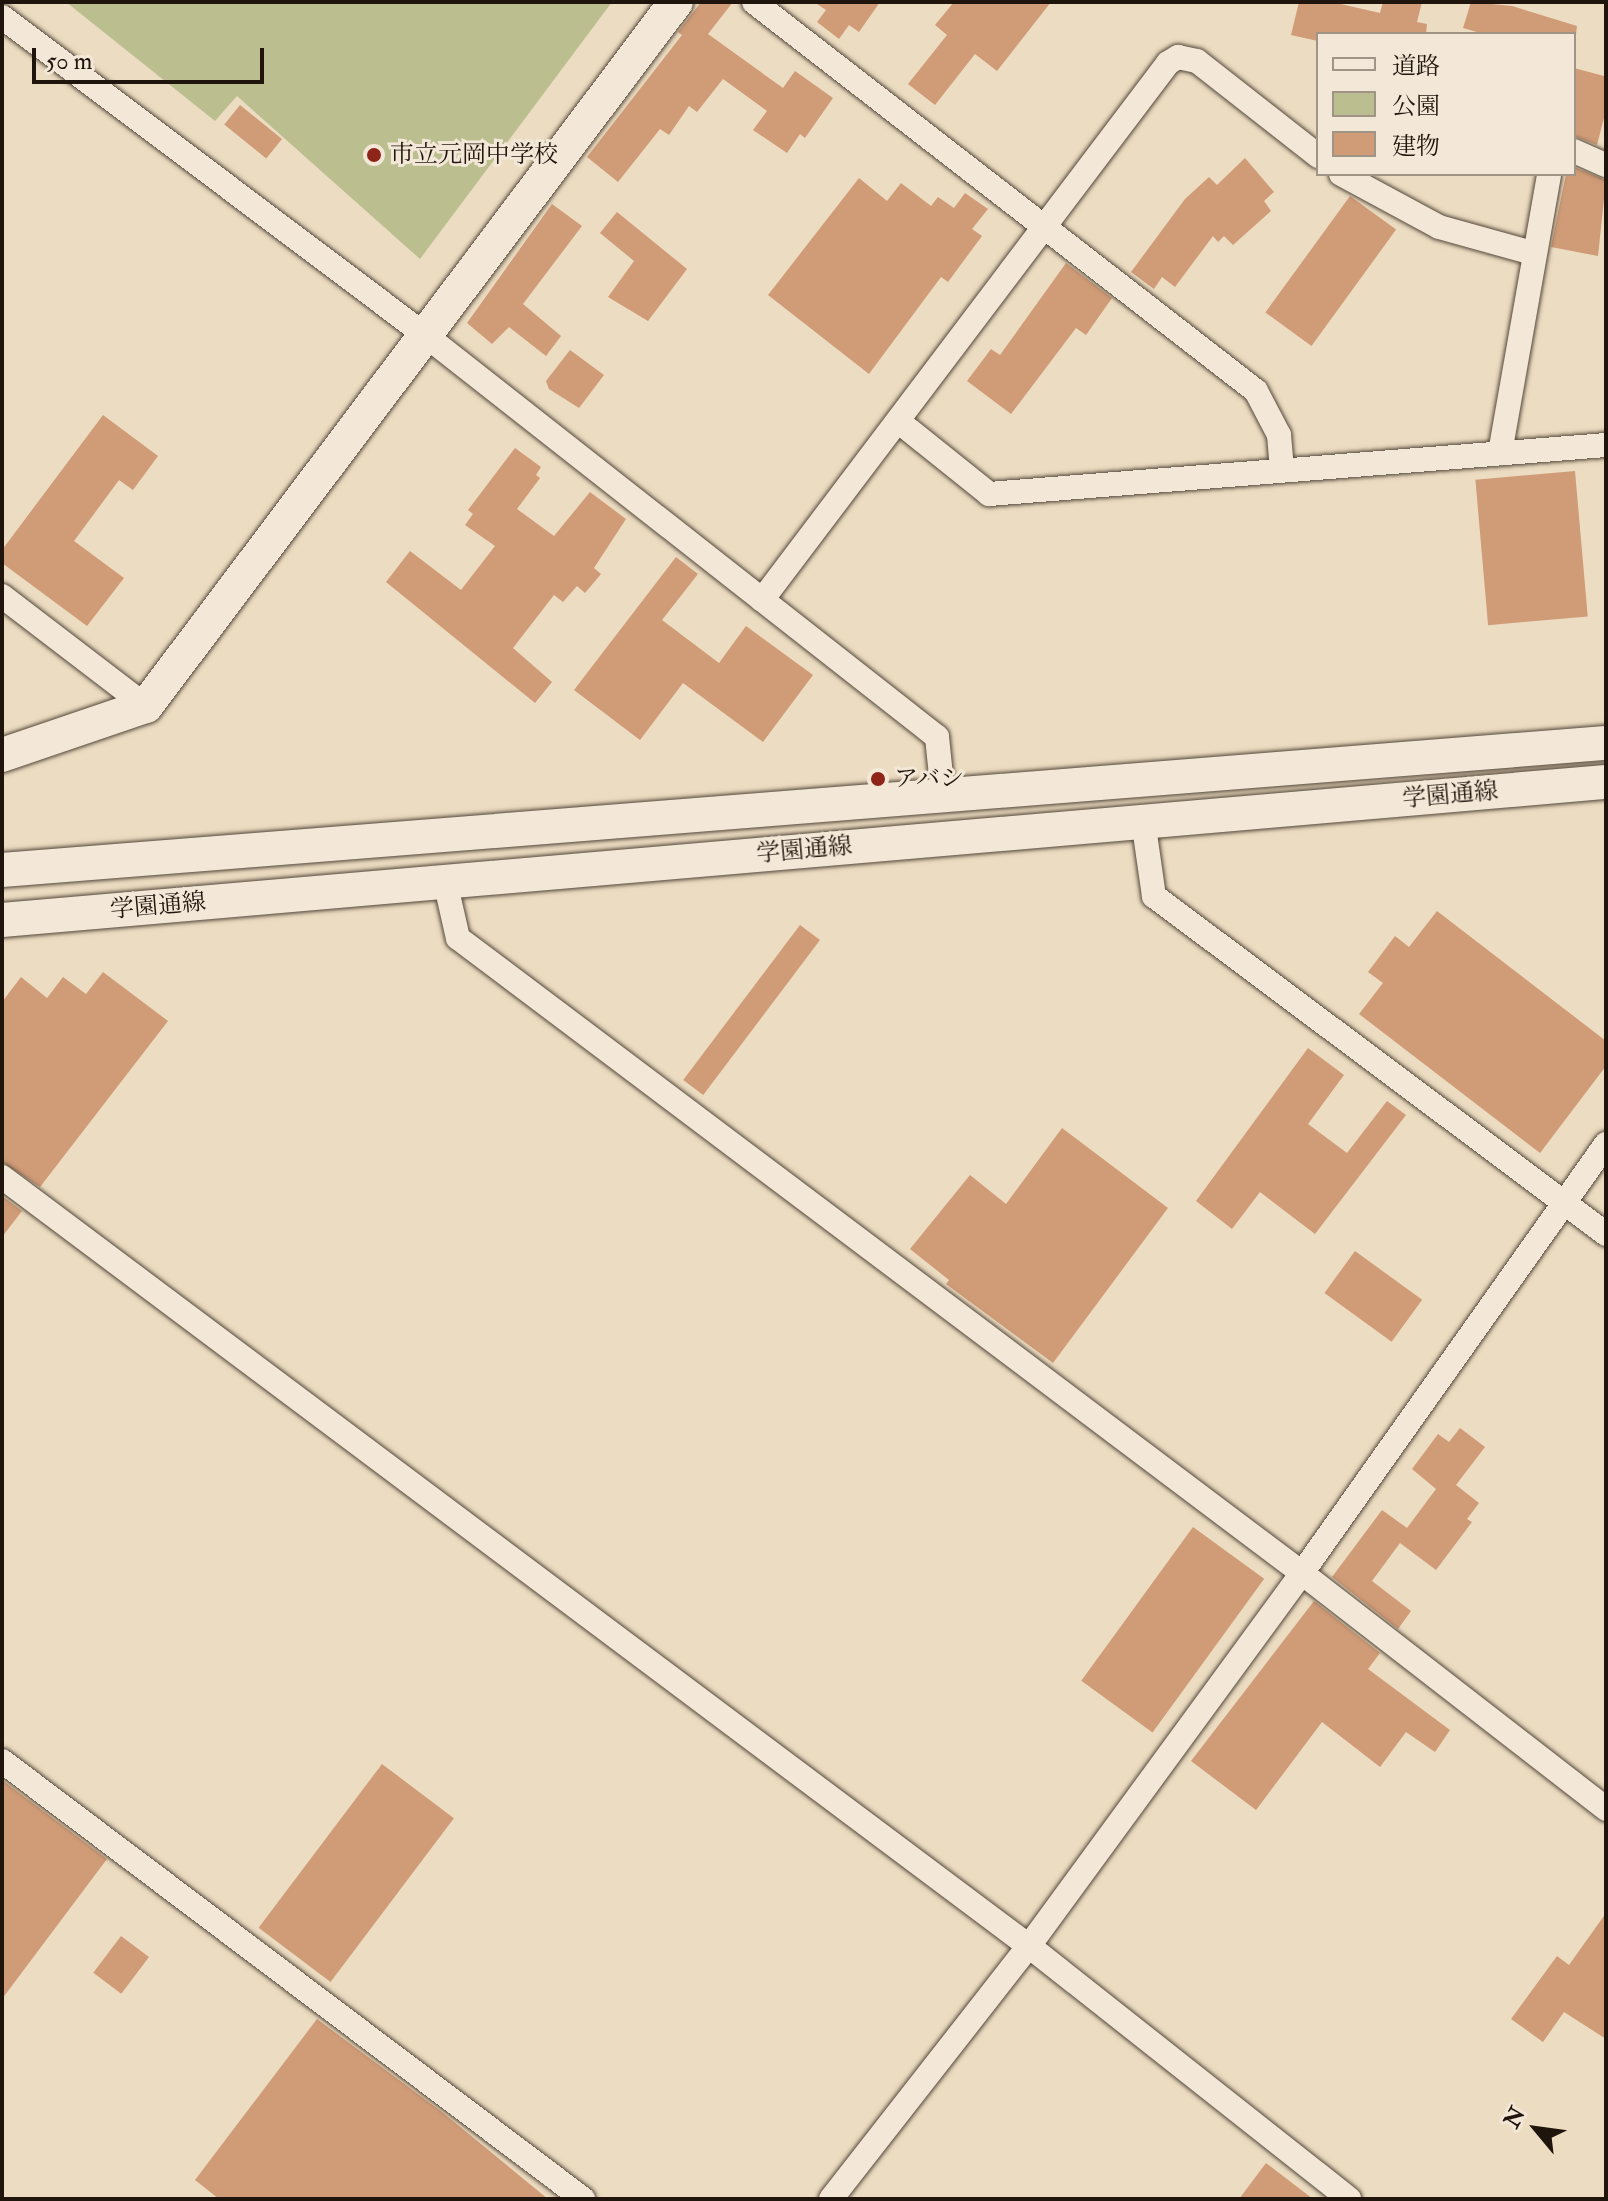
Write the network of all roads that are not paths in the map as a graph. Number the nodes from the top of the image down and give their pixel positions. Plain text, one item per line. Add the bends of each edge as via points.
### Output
1 (676, 2) edge
2 (754, 2) edge
3 (2, 17) edge
4 (1313, 143) edge
5 (1576, 152) edge
6 (1606, 165) edge
7 (1345, 176) edge
8 (1549, 176) edge
9 (1046, 227) junction
10 (1533, 253) junction
11 (425, 335) junction
12 (898, 421) junction
13 (1606, 445) edge
14 (1500, 453) junction
15 (1282, 470) junction
16 (2, 596) edge
17 (762, 600) junction
18 (146, 706) junction
19 (1606, 743) edge
20 (2, 755) edge
21 (1606, 782) edge
22 (943, 795) junction
23 (1143, 820) junction
24 (2, 870) edge
25 (445, 881) junction
26 (2, 920) edge
27 (1606, 1144) edge
28 (2, 1177) edge
29 (1565, 1203) junction
30 (1606, 1234) edge
31 (1302, 1573) junction
32 (2, 1761) edge
33 (1606, 1809) edge
34 (1029, 1946) junction
35 (583, 2199) edge
36 (831, 2199) edge
37 (1349, 2199) edge

1 - 11 street
2 - 9 street
3 - 11 street
4 - 9 street via 1197,61 1178,57 1168,63
5 - 6 street
7 - 10 street via 1439,227
8 - 10 street
9 - 12 street
9 - 15 street via 1256,391 1279,435
10 - 14 street
11 - 17 street
11 - 18 street
12 - 15 street via 989,494
12 - 17 street
13 - 14 street
14 - 15 street
16 - 18 street
17 - 22 street via 937,737
18 - 20 street
19 - 22 street, 学園通線
21 - 23 street, 学園通線
22 - 24 street, 学園通線
23 - 25 street, 学園通線
23 - 29 street via 1154,896
25 - 26 street, 学園通線
25 - 31 street via 458,938
27 - 29 street
28 - 34 street
29 - 30 street
29 - 31 street
31 - 33 street
31 - 34 street
32 - 35 street
34 - 36 street
34 - 37 street

